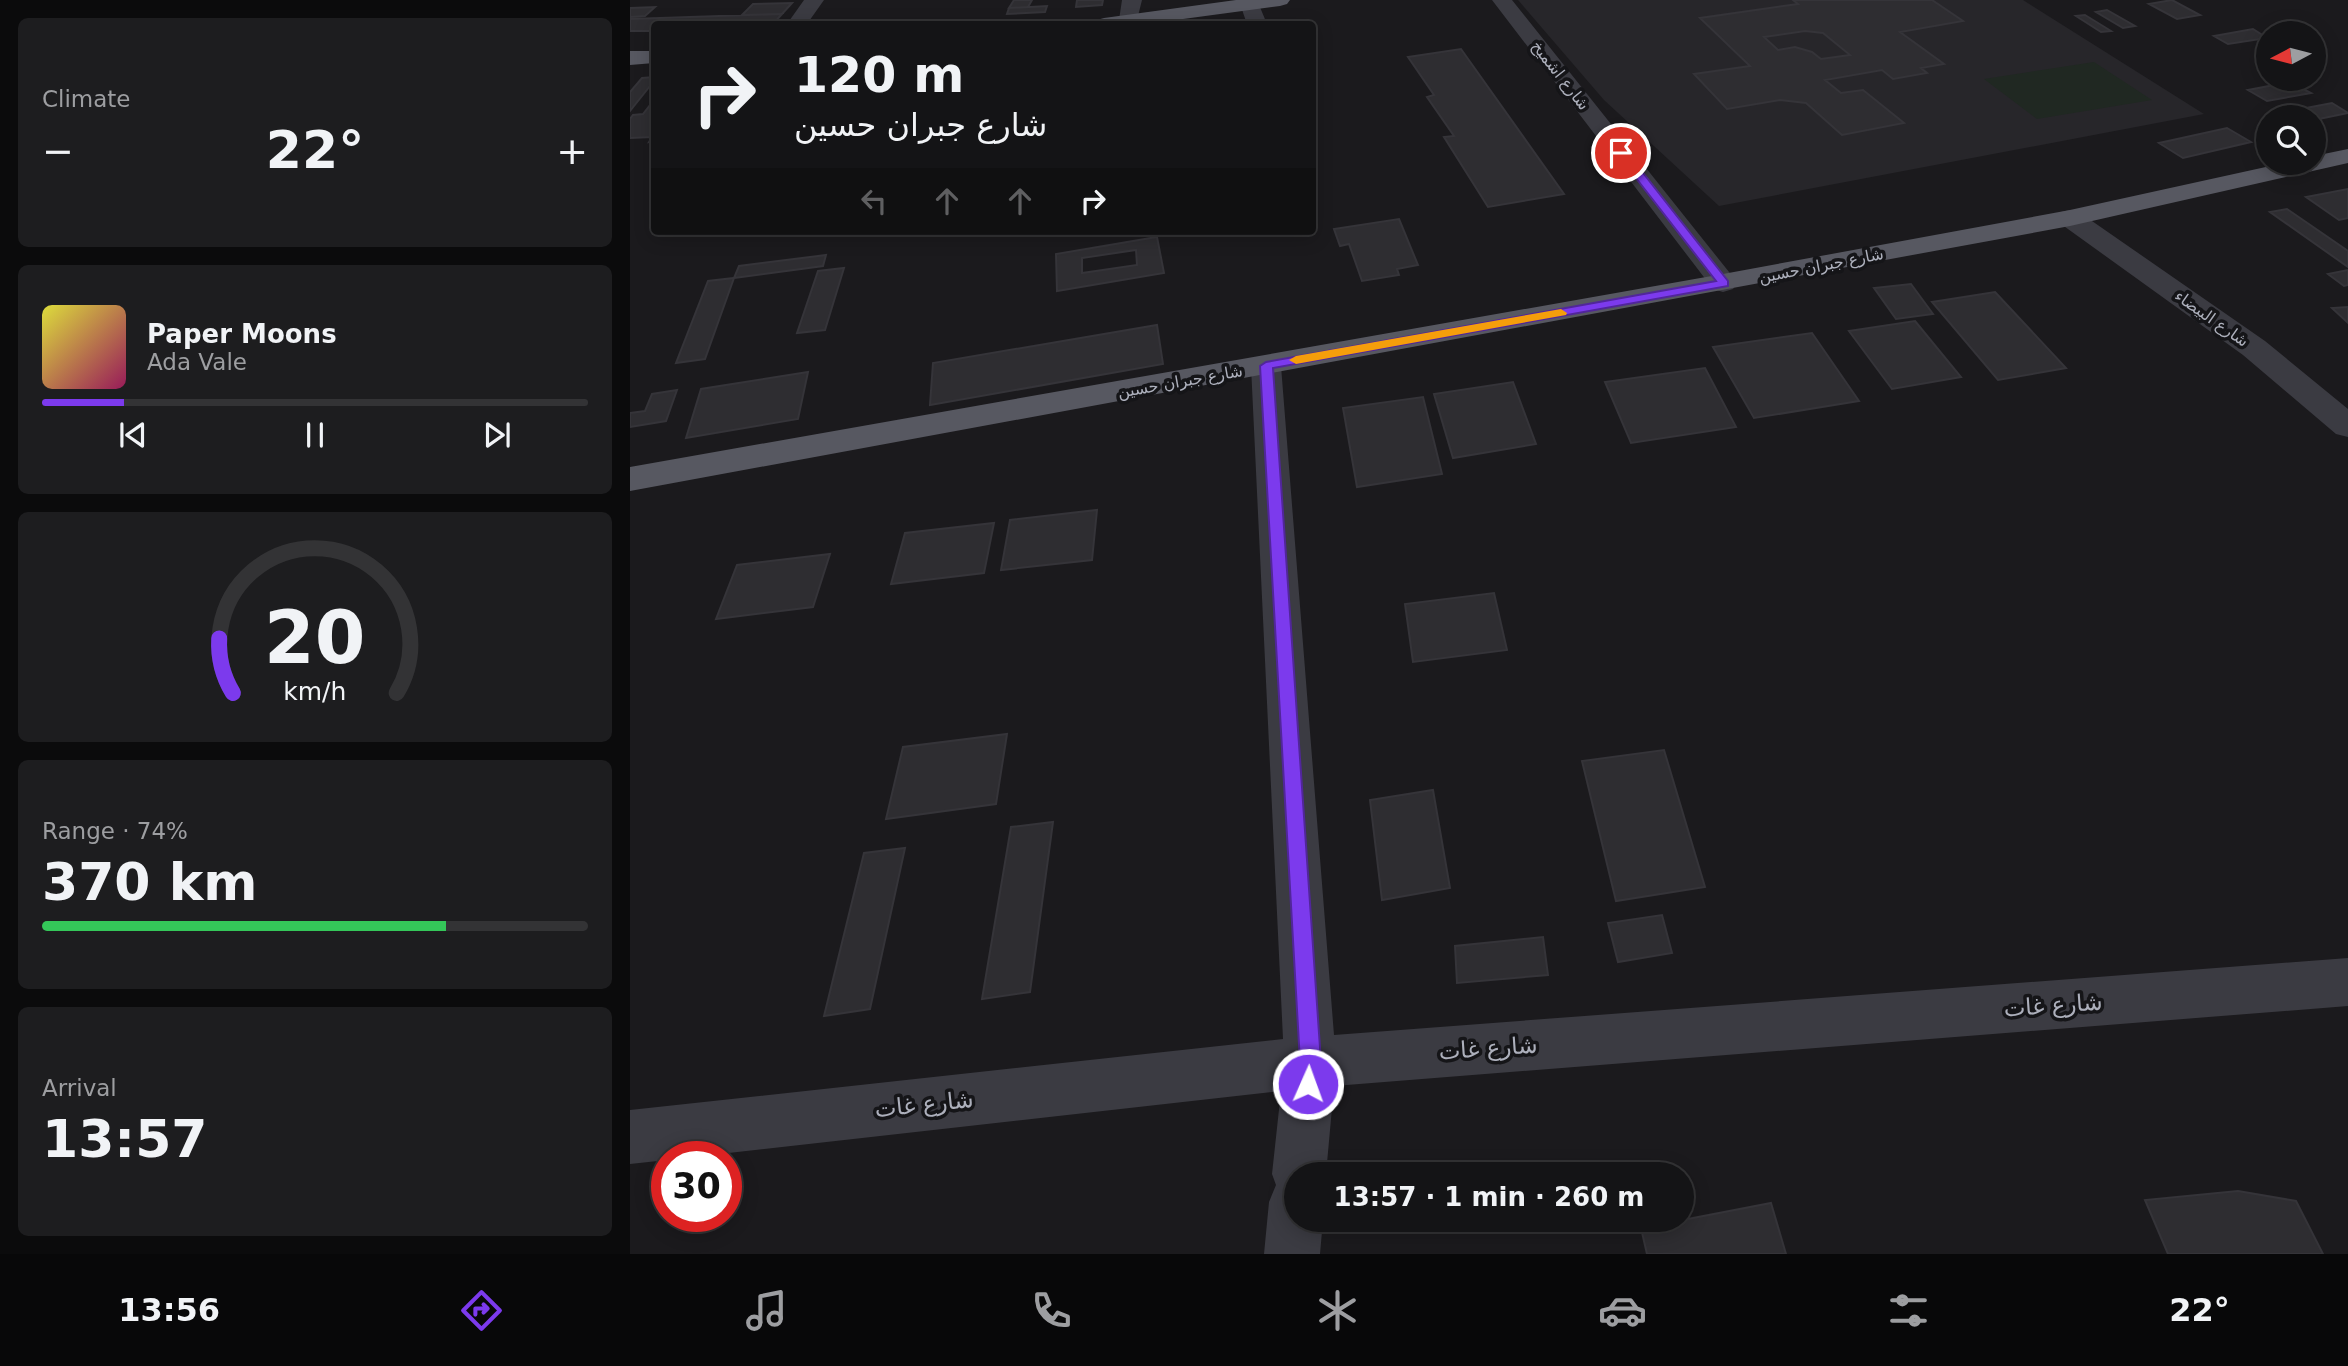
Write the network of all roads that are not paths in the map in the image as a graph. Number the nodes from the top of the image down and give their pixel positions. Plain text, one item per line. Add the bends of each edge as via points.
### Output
1 (814, 0) edge
2 (1280, 0) edge
3 (1502, 0) edge
4 (1250, 4) junction
5 (1131, 10) edge
6 (799, 21) edge
7 (1110, 21) edge
8 (1256, 21) edge
9 (651, 57) edge
10 (630, 58) edge
11 (2348, 156) edge
12 (2070, 218) junction
13 (1723, 283) junction
14 (1266, 366) junction
15 (2348, 426) edge
16 (630, 479) edge
17 (2348, 982) edge
18 (1311, 1062) junction
19 (630, 1137) edge
20 (1300, 1162) edge
21 (1294, 1232) edge
22 (1292, 1254) edge

1 - 6 street
2 - 4 main road
3 - 13 street, شارع اشميخ
4 - 5 main road
4 - 8 street
5 - 7 main road
9 - 10 main road
11 - 12 main road, شارع جبران حسين
12 - 13 main road, شارع جبران حسين
12 - 15 street, شارع البيضاء via 2254,348
13 - 14 main road, شارع جبران حسين
14 - 16 main road, شارع جبران حسين
14 - 18 street
17 - 18 street, شارع غات
18 - 19 street, شارع غات
18 - 20 street
21 - 22 street

